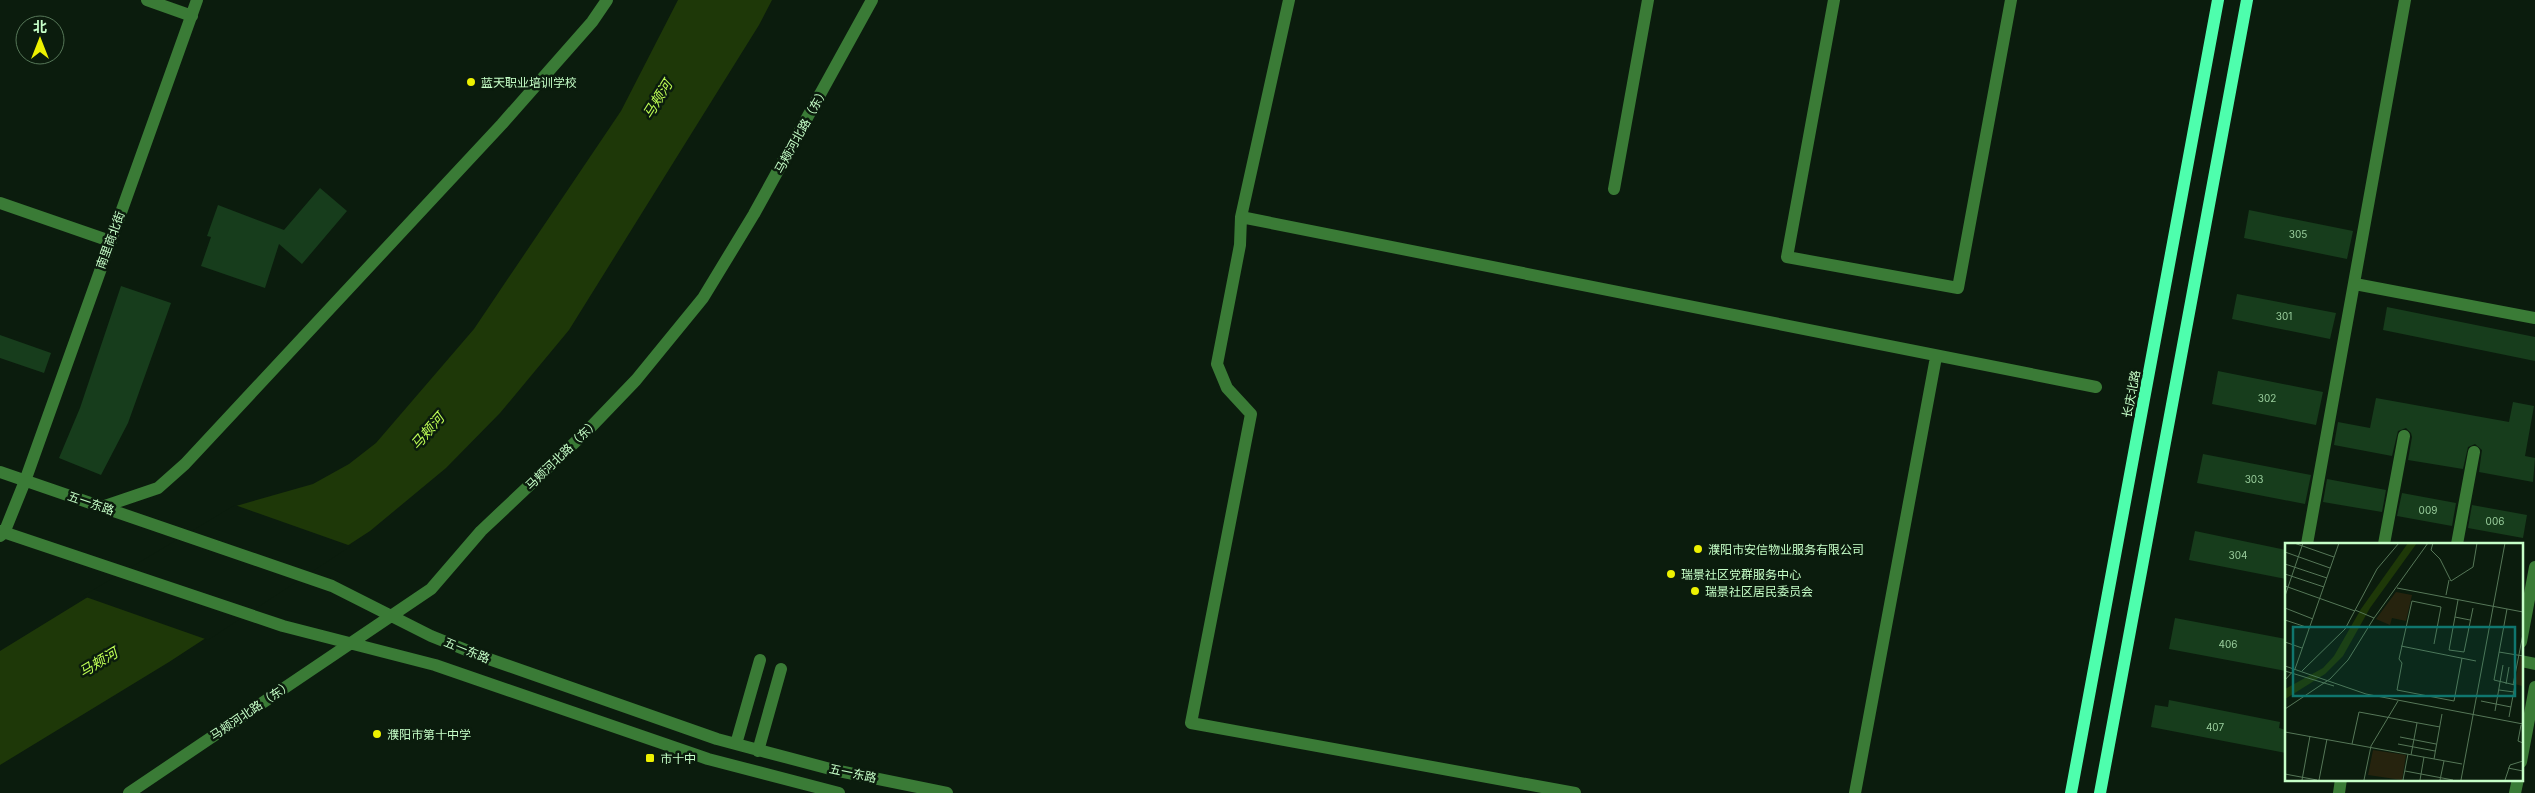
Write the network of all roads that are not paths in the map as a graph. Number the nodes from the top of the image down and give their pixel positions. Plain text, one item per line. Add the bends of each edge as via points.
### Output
1 (147, 0) edge
2 (197, 0) edge
3 (607, 0) edge
4 (872, 0) edge
5 (1290, 0) edge
6 (1648, 0) edge
7 (1834, 0) edge
8 (2011, 0) edge
9 (2218, 0) edge
10 (2246, 0) edge
11 (2405, 0) edge
12 (192, 16) junction
13 (1614, 189) dead end
14 (0, 204) edge
15 (1241, 218) junction
16 (110, 241) junction
17 (2355, 284) junction
18 (2535, 318) edge
19 (1936, 357) junction
20 (2096, 387) dead end
21 (2404, 436) dead end
22 (2474, 452) dead end
23 (0, 472) edge
24 (25, 481) junction
25 (102, 507) junction
26 (1, 533) edge
27 (2307, 543) edge
28 (2384, 543) edge
29 (2457, 543) edge
30 (2535, 566) edge
31 (392, 615) junction
32 (2522, 637) edge
33 (348, 644) junction
34 (760, 660) dead end
35 (2522, 661) edge
36 (2535, 664) edge
37 (781, 668) dead end
38 (2535, 687) edge
39 (736, 744) junction
40 (2523, 747) edge
41 (758, 751) junction
42 (2341, 780) edge
43 (2518, 780) edge
44 (1510, 787) edge
45 (1548, 791) edge
46 (129, 793) edge
47 (839, 793) edge
48 (947, 793) edge
49 (1575, 793) edge
50 (1855, 793) edge
51 (2070, 793) edge
52 (2100, 793) edge
53 (2339, 793) edge
54 (2516, 793) edge

1 - 12 street
2 - 12 street, 南里商北街
3 - 25 street via 592,22 502,124 185,464 158,488
4 - 31 street, 马颊河北路（东） via 754,214 703,298 676,334 588,430 481,531 431,590
5 - 15 street
6 - 13 street
7 - 8 street via 1787,257 1958,288
9 - 51 main road, 长庆北路
10 - 52 main road
11 - 17 street
12 - 16 street, 南里商北街
14 - 16 street
15 - 19 street
15 - 44 street via 1240,245 1217,364 1227,388 1252,414 1191,723
16 - 24 street, 南里商北街
17 - 18 street
17 - 27 street
19 - 20 street
19 - 50 street
21 - 28 street
22 - 29 street
23 - 24 street, 五一东路
24 - 25 street, 五一东路
24 - 26 street, 南里商北街
25 - 31 street, 五一东路 via 332,586
26 - 33 street, 五一东路 via 283,626
30 - 32 street
31 - 33 street, 马颊河北路（东）
31 - 39 street, 五一东路 via 431,636 486,658
33 - 46 street, 马颊河北路（东）
33 - 47 street, 五一东路 via 435,665 708,759
34 - 39 street
35 - 36 street
37 - 41 street
38 - 40 street
39 - 41 street, 五一东路
41 - 48 street, 五一东路
42 - 53 street
43 - 54 street
44 - 45 street
45 - 49 street

